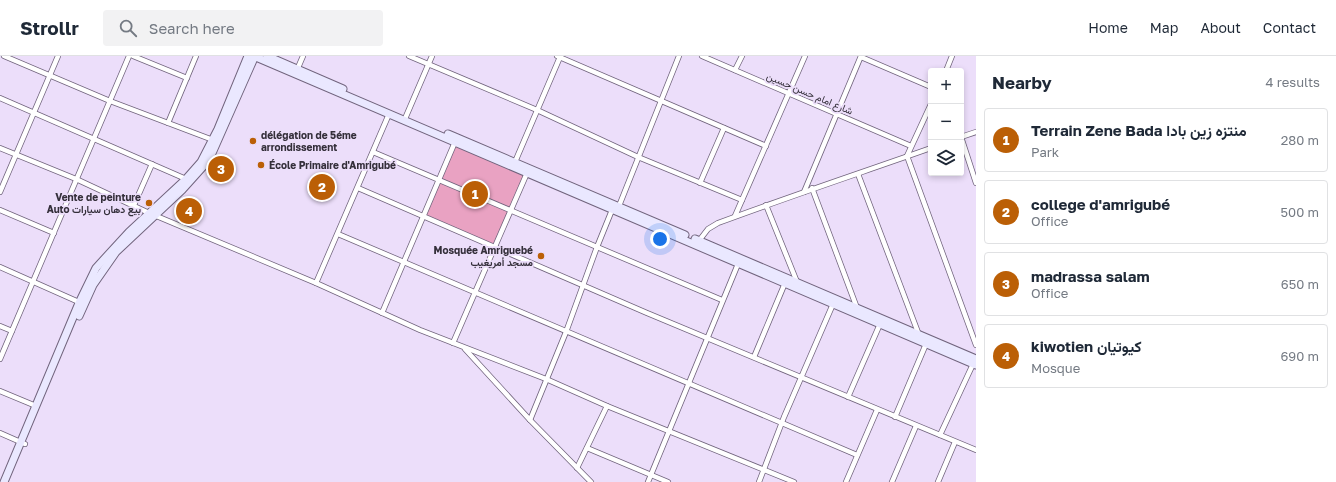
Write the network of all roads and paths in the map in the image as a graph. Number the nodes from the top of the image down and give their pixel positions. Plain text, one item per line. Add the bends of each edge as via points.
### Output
1 (1, 56) edge
2 (58, 56) edge
3 (129, 56) edge
4 (133, 56) edge
5 (196, 56) edge
6 (267, 56) edge
7 (303, 56) edge
8 (409, 56) edge
9 (432, 56) edge
10 (558, 56) edge
11 (679, 56) edge
12 (702, 56) edge
13 (742, 56) edge
14 (805, 56) edge
15 (952, 56) edge
16 (252, 57) edge
17 (861, 57) edge
18 (428, 64) junction
19 (947, 68) edge
20 (297, 70) junction
21 (735, 70) junction
22 (50, 76) junction
23 (187, 78) junction
24 (928, 86) edge
25 (789, 93) junction
26 (0, 98) edge
27 (110, 101) junction
28 (660, 101) junction
29 (537, 110) junction
30 (928, 110) edge
31 (34, 112) junction
32 (389, 114) junction
33 (836, 114) junction
34 (405, 119) junction
35 (168, 123) junction
36 (724, 128) junction
37 (976, 132) edge
38 (964, 136) edge
39 (93, 139) junction
40 (213, 140) junction
41 (962, 140) edge
42 (455, 142) junction
43 (766, 146) junction
44 (911, 146) junction
45 (0, 148) edge
46 (928, 149) edge
47 (373, 152) junction
48 (16, 155) junction
49 (907, 156) junction
50 (638, 157) junction
51 (515, 162) junction
52 (152, 164) junction
53 (527, 173) junction
54 (858, 174) junction
55 (76, 179) junction
56 (186, 179) junction
57 (439, 180) junction
58 (976, 183) edge
59 (700, 184) junction
60 (358, 188) junction
61 (812, 188) junction
62 (0, 192) edge
63 (804, 192) junction
64 (742, 200) junction
65 (134, 205) junction
66 (766, 205) junction
67 (619, 206) junction
68 (0, 210) edge
69 (612, 210) junction
70 (512, 211) junction
71 (152, 214) junction
72 (424, 216) junction
73 (735, 216) junction
74 (54, 233) junction
75 (338, 234) junction
76 (697, 243) junction
77 (496, 246) junction
78 (597, 246) junction
79 (404, 262) junction
80 (738, 264) junction
81 (0, 267) edge
82 (33, 282) junction
83 (797, 282) junction
84 (316, 283) junction
85 (785, 283) junction
86 (583, 285) junction
87 (476, 293) junction
88 (722, 300) junction
89 (82, 304) junction
90 (833, 304) junction
91 (857, 308) junction
92 (382, 313) junction
93 (880, 324) junction
94 (0, 326) edge
95 (12, 331) junction
96 (566, 332) junction
97 (918, 335) junction
98 (708, 338) junction
99 (453, 343) junction
100 (926, 344) junction
101 (976, 345) edge
102 (464, 348) junction
103 (754, 357) junction
104 (0, 359) edge
105 (975, 362) edge
106 (801, 377) junction
107 (546, 379) junction
108 (689, 383) junction
109 (0, 391) edge
110 (848, 398) junction
111 (36, 406) junction
112 (608, 406) junction
113 (877, 410) junction
114 (895, 417) junction
115 (530, 420) junction
116 (781, 423) junction
117 (916, 426) junction
118 (669, 432) junction
119 (0, 434) edge
120 (940, 435) junction
121 (955, 442) junction
122 (23, 443) junction
123 (587, 448) junction
124 (976, 450) edge
125 (857, 455) junction
126 (577, 468) junction
127 (764, 470) junction
128 (651, 475) junction
129 (4, 482) edge
130 (8, 482) edge
131 (591, 482) edge
132 (648, 482) edge
133 (668, 482) edge
134 (759, 482) edge
135 (794, 482) edge
136 (846, 482) edge
137 (892, 482) edge
138 (938, 482) edge

1 - 22 street
2 - 22 street
3 - 27 street
4 - 23 street
5 - 23 street
6 - 20 street
7 - 20 street
8 - 18 street
9 - 18 street
10 - 28 street
10 - 29 street
11 - 28 street
12 - 21 street, شارع امام حسن حسين
13 - 21 street
14 - 25 street
15 - 19 street
16 - 32 street
16 - 40 street
16 - 71 street via 209,160 182,190
17 - 24 street
17 - 33 street
18 - 29 street
18 - 34 street
20 - 34 street
21 - 25 street, شارع امام حسن حسين
22 - 27 street
22 - 31 street
23 - 35 street
25 - 33 street, شارع امام حسن حسين
25 - 43 street
26 - 31 street
27 - 35 street
27 - 39 street
28 - 36 street
28 - 50 street
29 - 50 street
29 - 51 street
30 - 44 street
31 - 39 street
31 - 48 street
32 - 34 street
32 - 47 street
33 - 44 street, شارع امام حسن حسين
33 - 63 street
34 - 42 street
34 - 51 street
35 - 40 street
36 - 43 street
36 - 59 street
37 - 38 street
39 - 52 street
39 - 55 street
40 - 56 street via 201,162
41 - 58 street
42 - 53 street
42 - 57 street
43 - 64 street
44 - 49 street
45 - 48 street
46 - 49 street
47 - 57 street
47 - 60 street
48 - 55 street
48 - 62 street
49 - 54 street
49 - 101 street
50 - 59 street
50 - 67 street
51 - 67 street
52 - 56 street
52 - 65 street
53 - 69 street
53 - 70 street
54 - 61 street
54 - 97 street
55 - 65 street
55 - 74 street
56 - 71 street
57 - 70 street
57 - 72 street
59 - 64 street
60 - 72 street
60 - 75 street
61 - 63 street
61 - 91 street
63 - 66 street
64 - 73 street
65 - 71 street
66 - 73 street
66 - 83 street
67 - 76 street
68 - 74 street
69 - 76 street
69 - 78 street
70 - 77 street
70 - 78 street
71 - 84 street
71 - 89 street via 129,232 101,262
72 - 77 street
72 - 79 street
73 - 76 street via 708,229
74 - 82 street
75 - 79 street
75 - 84 street
76 - 80 street
76 - 83 street
77 - 86 street
77 - 87 street
78 - 86 street
78 - 88 street
79 - 87 street
79 - 92 street
80 - 85 street
80 - 88 street
81 - 82 street
82 - 89 street
82 - 95 street
83 - 91 street
84 - 92 street
85 - 90 street
85 - 103 street
86 - 96 street
86 - 98 street
87 - 96 street
87 - 99 street
88 - 98 street
89 - 111 street
89 - 122 street
90 - 93 street
90 - 106 street
91 - 97 street
92 - 99 street
93 - 100 street
93 - 110 street
94 - 95 street
95 - 104 street
96 - 107 street
96 - 108 street
97 - 105 street
98 - 103 street
98 - 108 street
99 - 102 street
100 - 105 street
100 - 114 street
102 - 107 street
102 - 115 street
103 - 106 street
105 - 120 street
106 - 110 street
106 - 116 street
107 - 112 street
107 - 115 street
108 - 116 street
108 - 118 street
109 - 111 street
110 - 113 street
111 - 122 street
112 - 118 street
112 - 123 street
113 - 114 street
113 - 125 street
114 - 117 street
115 - 126 street
116 - 125 street
116 - 127 street
117 - 120 street
117 - 137 street
118 - 127 street
118 - 128 street
119 - 122 street
120 - 121 street
121 - 124 street
121 - 138 street
122 - 129 street
122 - 130 street
123 - 126 street
123 - 128 street
125 - 136 street
126 - 131 street
127 - 134 street
127 - 135 street
128 - 132 street
128 - 133 street

